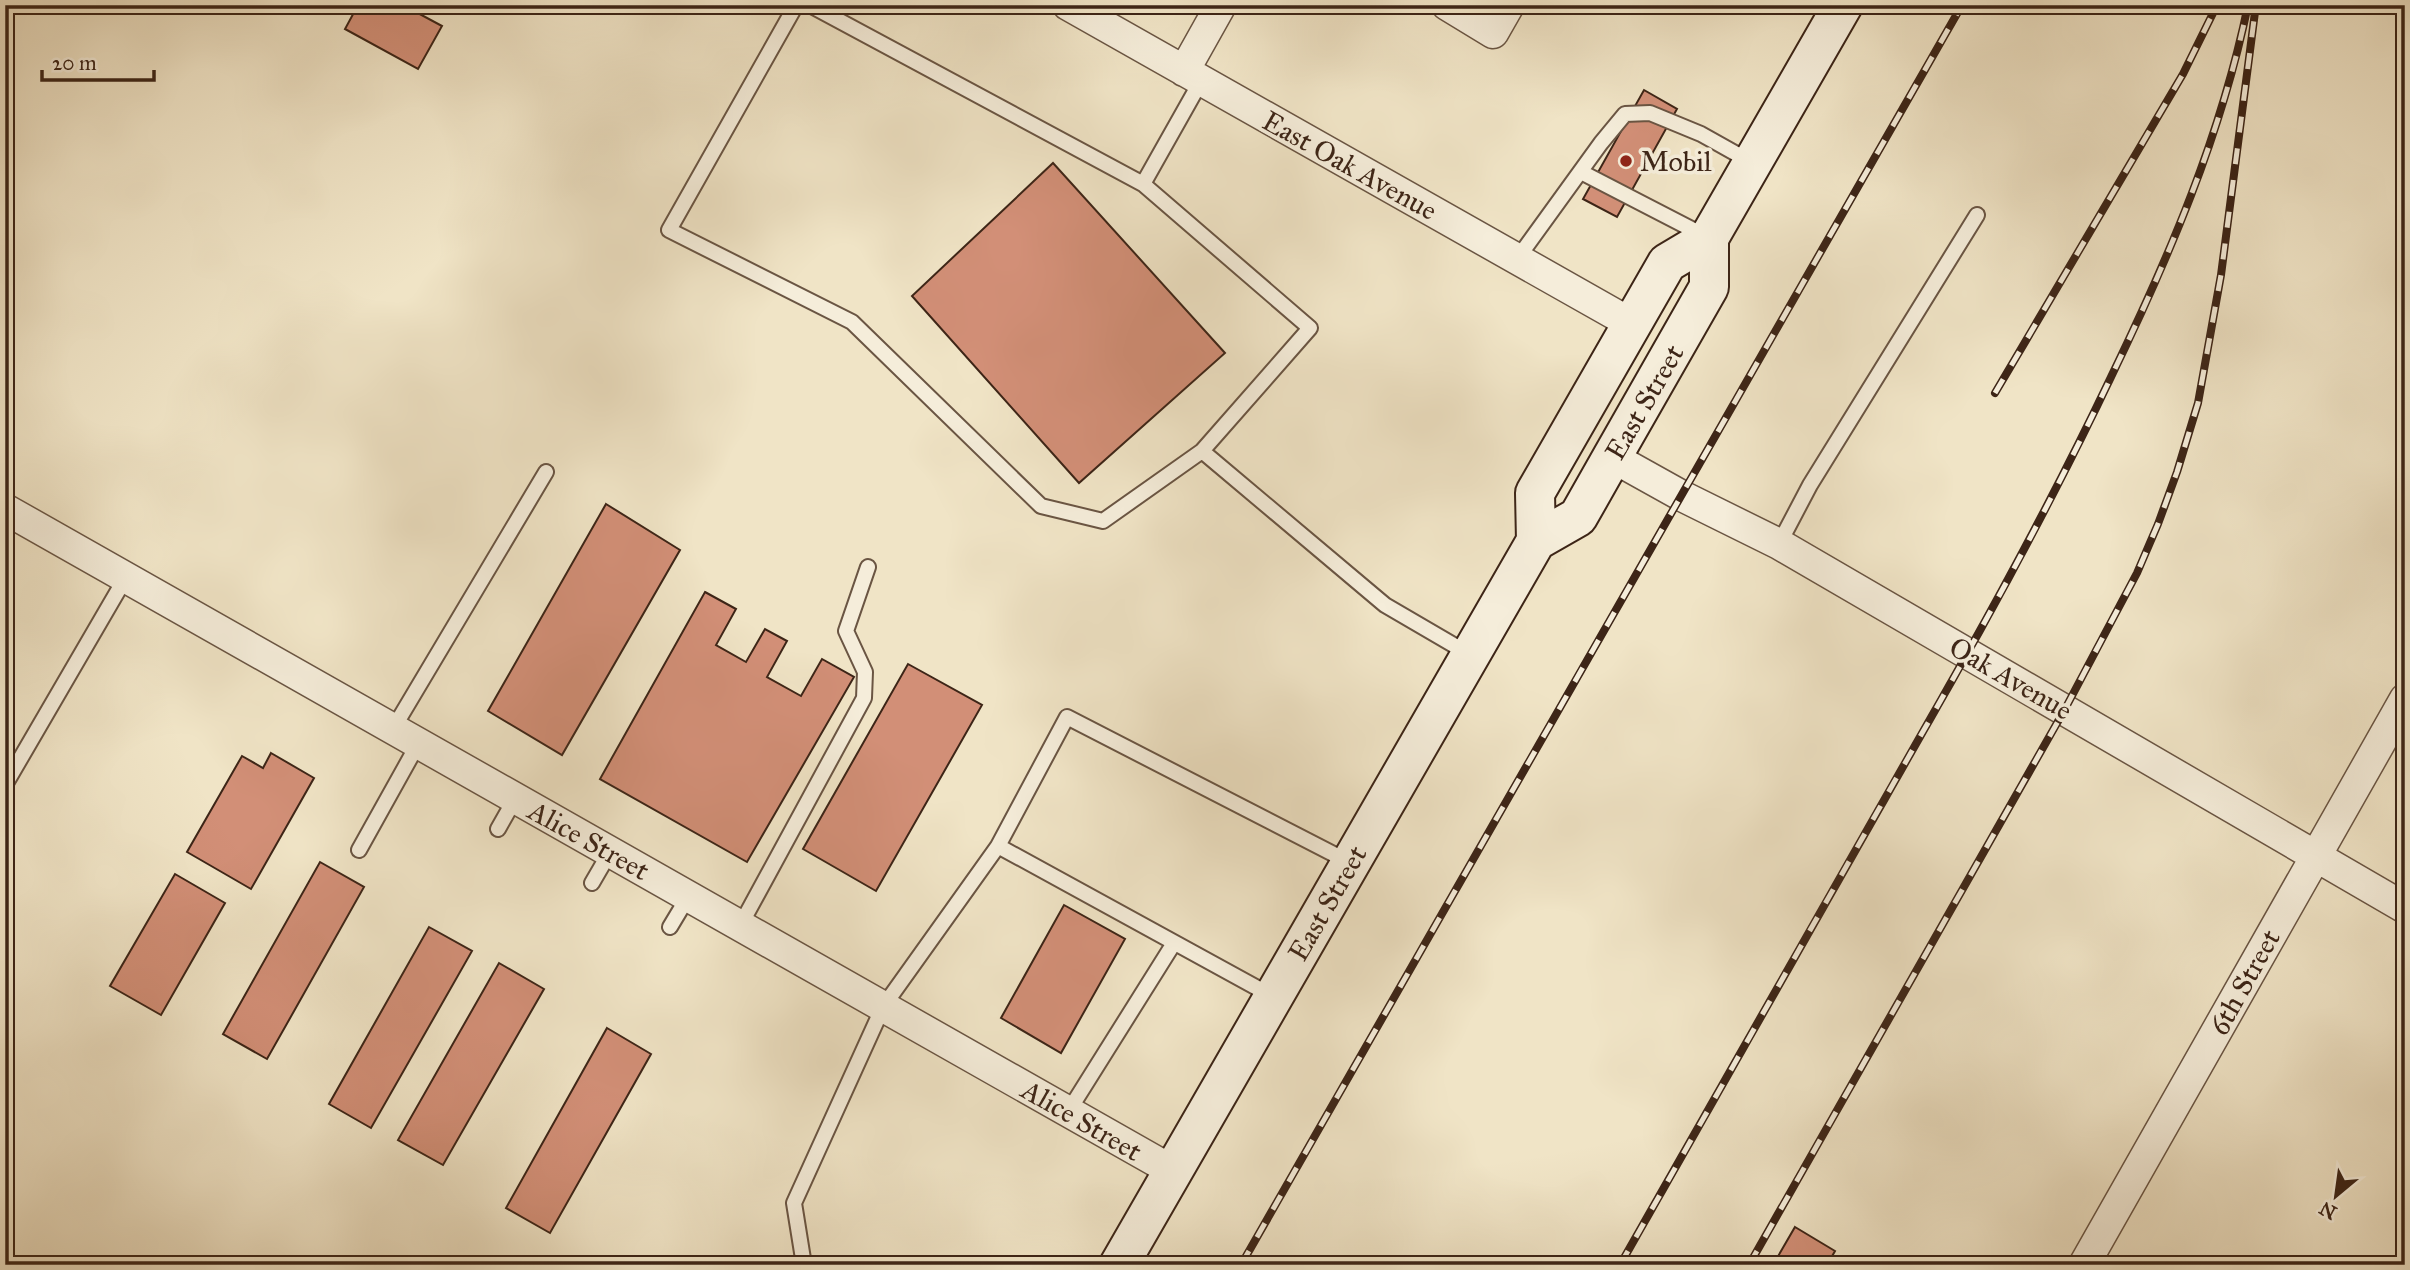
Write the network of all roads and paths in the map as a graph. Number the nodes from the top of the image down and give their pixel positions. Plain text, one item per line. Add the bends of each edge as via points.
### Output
1 (796, 5) edge
2 (810, 5) edge
3 (1068, 5) edge
4 (1221, 5) edge
5 (1447, 5) edge
6 (1509, 5) edge
7 (1843, 5) edge
8 (1193, 76) junction
9 (1752, 163) junction
10 (1581, 172) junction
11 (1143, 184) junction
12 (1977, 215) dead end
13 (1709, 239) junction
14 (1517, 259) junction
15 (1632, 324) junction
16 (1202, 451) junction
17 (1612, 457) junction
18 (546, 472) dead end
19 (5, 509) edge
20 (1536, 541) junction
21 (1779, 544) junction
22 (868, 567) dead end
23 (126, 577) junction
24 (1470, 655) junction
25 (2405, 699) edge
26 (406, 736) junction
27 (5, 785) edge
28 (515, 799) junction
29 (498, 829) dead end
30 (998, 846) junction
31 (359, 850) dead end
32 (610, 852) junction
33 (2316, 856) junction
34 (1351, 863) junction
35 (592, 883) dead end
36 (688, 897) junction
37 (2405, 908) edge
38 (740, 926) junction
39 (670, 927) dead end
40 (1174, 943) junction
41 (1273, 997) junction
42 (883, 1007) junction
43 (1068, 1112) junction
44 (1173, 1171) junction
45 (804, 1265) edge
46 (1119, 1265) edge
47 (2084, 1265) edge

1 - 16 lane via 669,230 852,322 1041,506 1102,521
2 - 11 lane
3 - 8 street, East Oak Avenue
4 - 8 street
5 - 6 street via 1493,33
7 - 9 main road, East Street
8 - 11 lane
8 - 14 street, East Oak Avenue
9 - 10 lane via 1701,134 1650,113 1625,114
9 - 13 main road, East Street
10 - 13 lane
10 - 14 lane
11 - 16 lane via 1310,328
12 - 21 lane via 1810,485
13 - 15 main road, East Street via 1667,263
13 - 17 main road, East Street via 1709,287
14 - 15 street, East Oak Avenue
15 - 20 main road, East Street via 1535,493
16 - 24 lane via 1385,605
17 - 20 main road, East Street via 1578,517
17 - 21 street, Oak Avenue
18 - 26 lane
19 - 23 street, Alice Street
20 - 24 main road, East Street
21 - 33 street, Oak Avenue
22 - 38 lane via 846,631 865,672 864,698
23 - 26 street, Alice Street
23 - 27 lane
24 - 34 main road, East Street
25 - 33 street, 6th Street
26 - 28 street, Alice Street
26 - 31 lane
28 - 29 lane
28 - 32 street, Alice Street
30 - 34 lane via 1067,716
30 - 40 lane
30 - 42 lane
32 - 35 lane
32 - 36 street, Alice Street
33 - 37 street, Oak Avenue
33 - 47 street, 6th Street
34 - 41 main road, East Street
36 - 38 street, Alice Street
36 - 39 lane
38 - 42 street, Alice Street
40 - 41 lane
40 - 43 lane
41 - 44 main road, East Street
42 - 43 street, Alice Street
42 - 45 lane via 794,1203
43 - 44 street, Alice Street
44 - 46 main road, East Street

